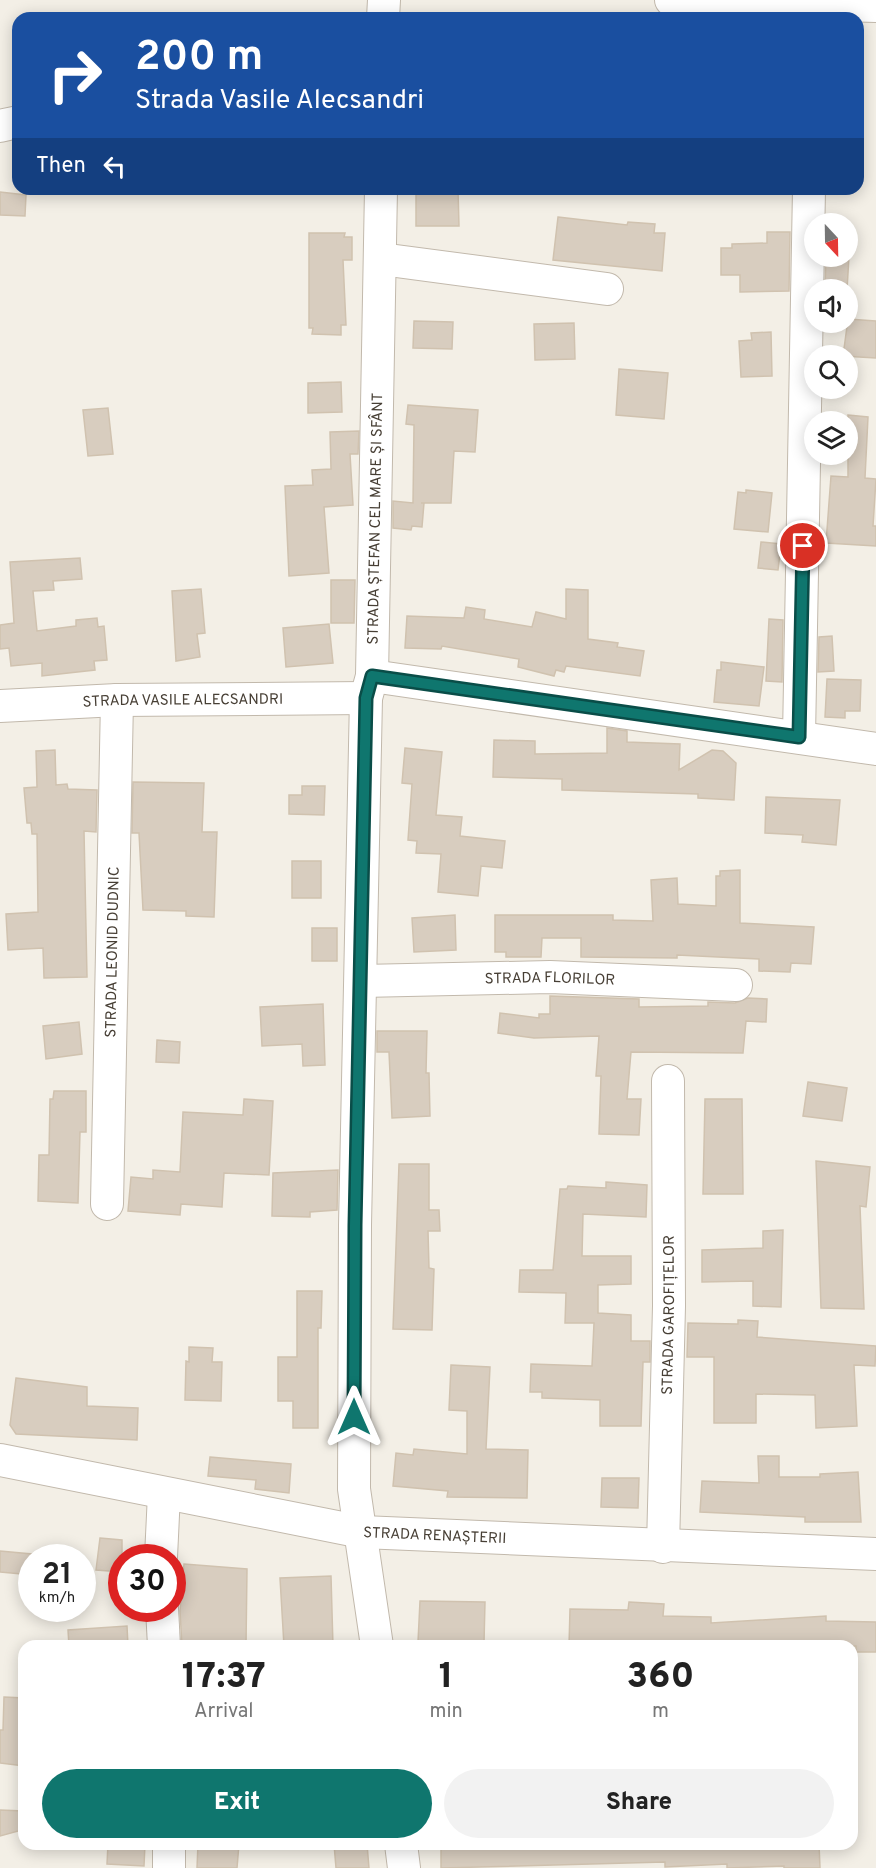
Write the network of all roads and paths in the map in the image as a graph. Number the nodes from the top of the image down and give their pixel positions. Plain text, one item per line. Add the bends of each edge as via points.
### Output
1 (671, 0) edge
2 (751, 2) edge
3 (876, 6) edge
4 (812, 12) edge
5 (381, 195) edge
6 (809, 195) edge
7 (381, 259) junction
8 (606, 288) dead end
9 (369, 687) junction
10 (117, 700) junction
11 (0, 706) edge
12 (799, 737) junction
13 (876, 749) edge
14 (362, 981) junction
15 (736, 985) dead end
16 (668, 1081) dead end
17 (107, 1204) dead end
18 (0, 1460) edge
19 (164, 1494) junction
20 (362, 1532) junction
21 (162, 1544) edge
22 (663, 1547) junction
23 (876, 1554) edge
24 (163, 1622) edge
25 (164, 1640) edge
26 (376, 1640) edge
27 (169, 1850) edge
28 (402, 1850) edge
29 (169, 1868) edge
30 (404, 1868) edge

1 - 2 street
2 - 4 street
3 - 4 street
5 - 7 street, STRADA ȘTEFAN CEL MARE ȘI SFÂNT
6 - 12 street
7 - 8 street
7 - 9 street, STRADA ȘTEFAN CEL MARE ȘI SFÂNT
9 - 10 street, STRADA VASILE ALECSANDRI
9 - 12 street, STRADA VASILE ALECSANDRI
9 - 14 street, STRADA ȘTEFAN CEL MARE ȘI SFÂNT
10 - 11 street, STRADA VASILE ALECSANDRI
10 - 17 street, STRADA LEONID DUDNIC
12 - 13 street, STRADA VASILE ALECSANDRI
14 - 15 street, STRADA FLORILOR via 550,977
14 - 20 street, STRADA ȘTEFAN CEL MARE ȘI SFÂNT via 355,1225 354,1489
16 - 22 street, STRADA GAROFIȚELOR via 669,1306
18 - 19 street, STRADA RENAȘTERII
19 - 20 street, STRADA RENAȘTERII
19 - 21 street
20 - 22 street, STRADA RENAȘTERII
20 - 26 street, STRADA ȘTEFAN CEL MARE ȘI SFÂNT
22 - 23 street, STRADA RENAȘTERII
24 - 25 street
27 - 29 street
28 - 30 street

